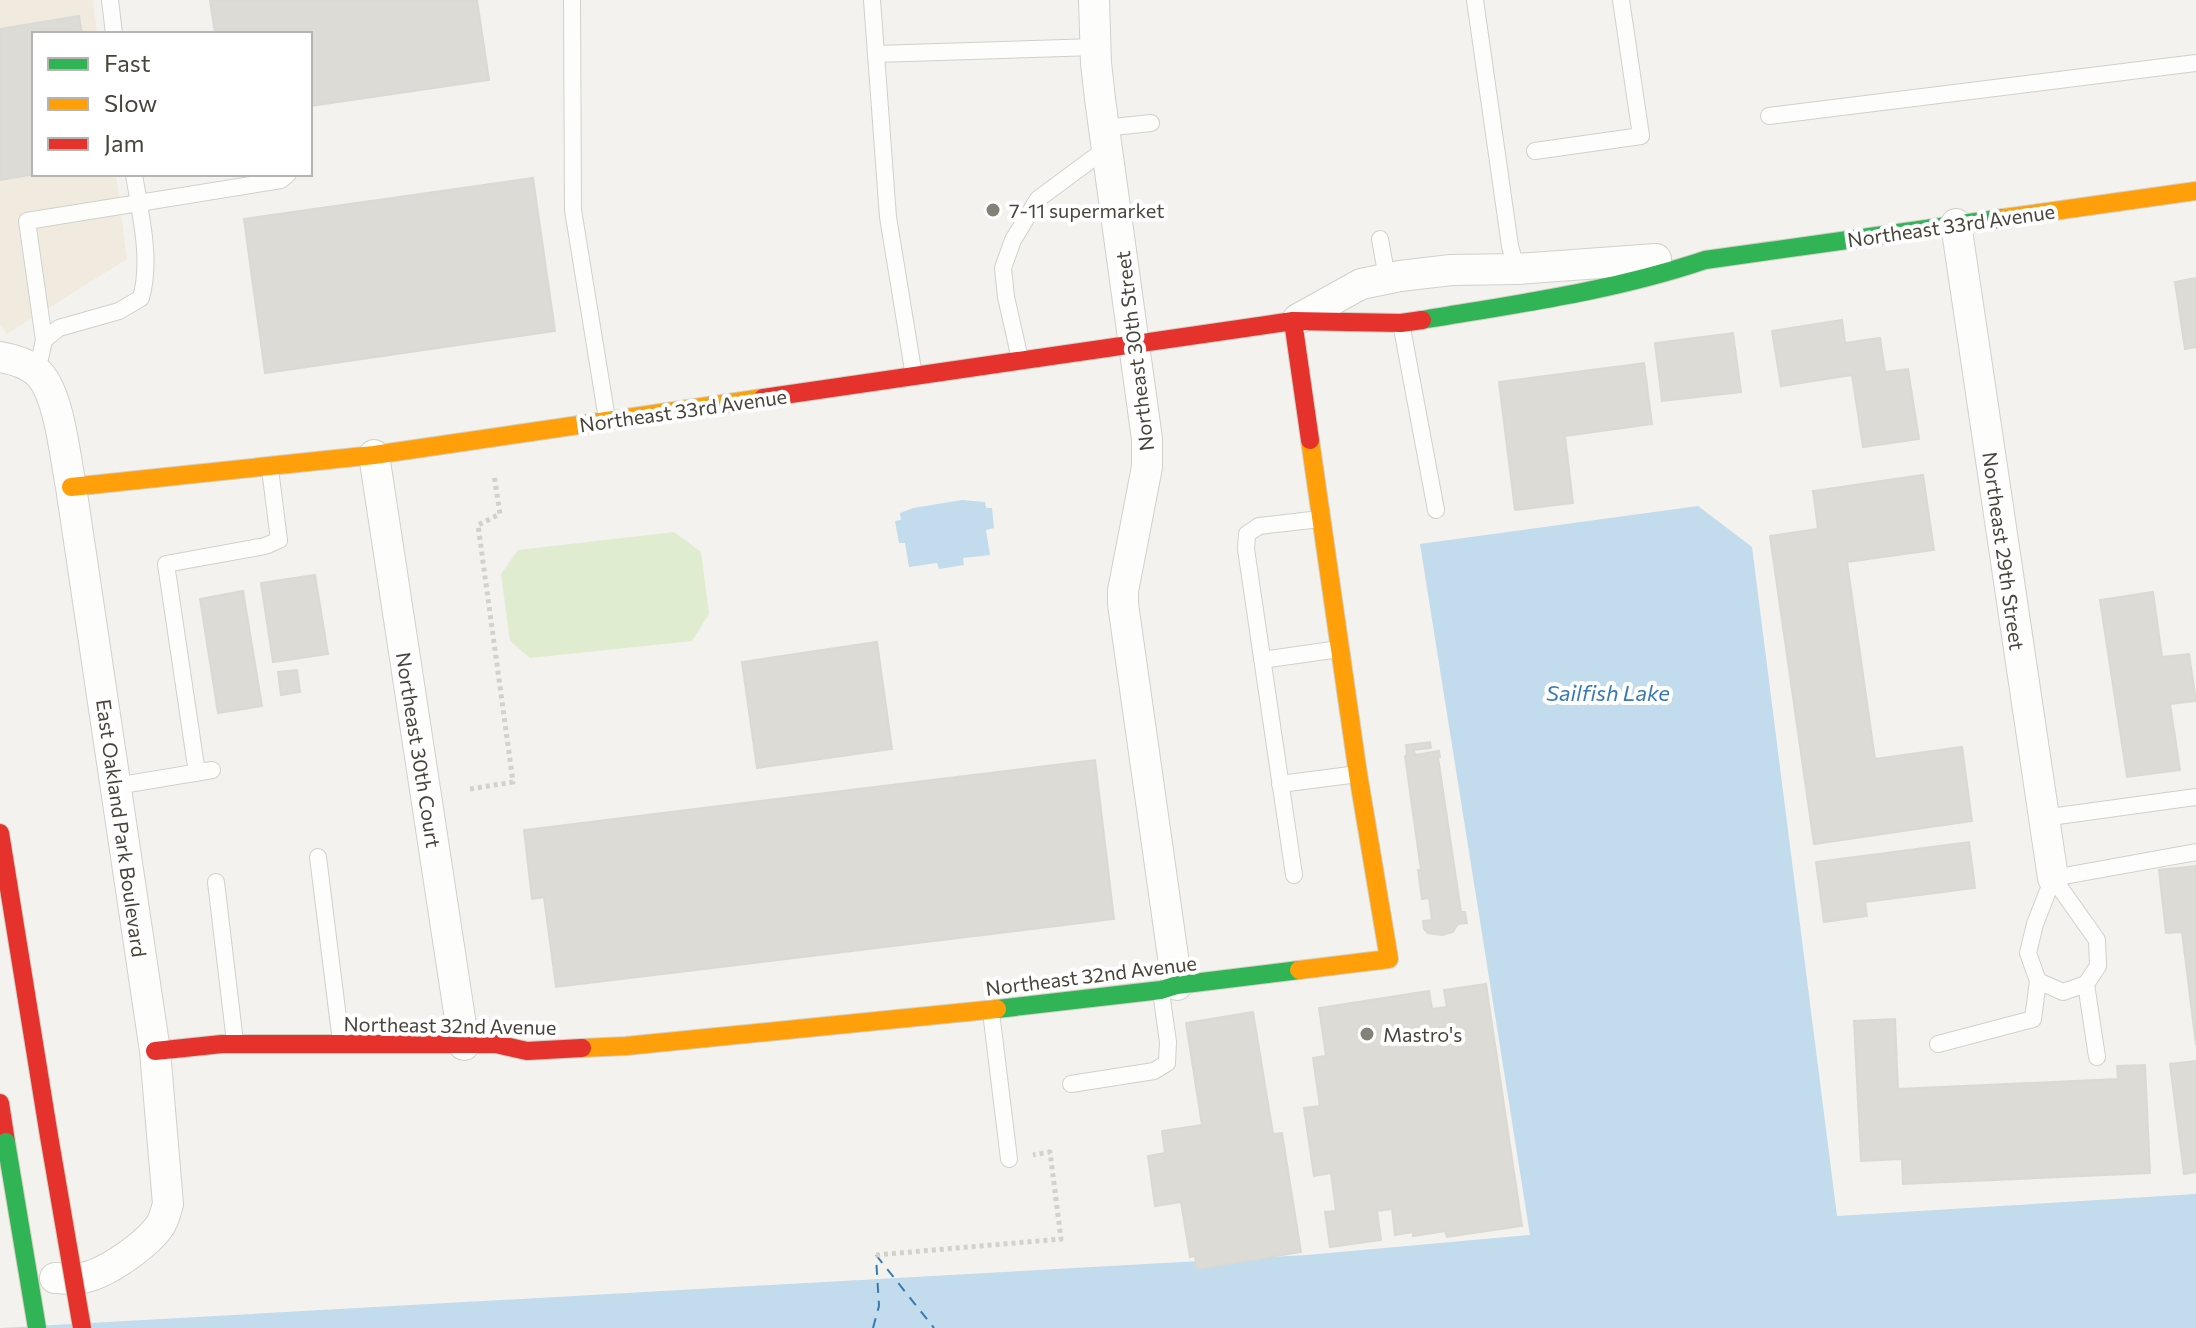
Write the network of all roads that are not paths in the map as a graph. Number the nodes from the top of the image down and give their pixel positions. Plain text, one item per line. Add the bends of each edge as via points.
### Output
1 (110, 0) edge
2 (572, 0) edge
3 (872, 0) edge
4 (1094, 0) edge
5 (1475, 0) edge
6 (1621, 0) edge
7 (114, 32) edge
8 (1096, 47) junction
9 (876, 54) junction
10 (2196, 63) edge
11 (1769, 116) dead end
12 (1151, 123) dead end
13 (1105, 138) junction
14 (1535, 151) dead end
15 (134, 176) edge
16 (286, 176) edge
17 (2196, 191) edge
18 (139, 205) junction
19 (1956, 224) junction
20 (1380, 239) dead end
21 (1705, 260) junction
22 (1517, 269) junction
23 (1387, 278) junction
24 (1526, 302) junction
25 (1293, 321) junction
26 (1401, 323) junction
27 (44, 340) junction
28 (1135, 343) junction
29 (0, 357) edge
30 (1021, 360) junction
31 (37, 372) junction
32 (914, 376) junction
33 (607, 421) junction
34 (374, 455) junction
35 (269, 466) junction
36 (71, 487) junction
37 (1436, 510) dead end
38 (1321, 519) junction
39 (1340, 649) junction
40 (1262, 660) junction
41 (1358, 774) junction
42 (1280, 784) junction
43 (116, 786) junction
44 (2196, 797) edge
45 (2043, 818) junction
46 (0, 833) edge
47 (2196, 852) edge
48 (318, 857) dead end
49 (1294, 875) dead end
50 (2053, 878) junction
51 (216, 882) dead end
52 (2038, 981) junction
53 (2086, 984) junction
54 (1169, 988) junction
55 (991, 1010) junction
56 (235, 1044) junction
57 (341, 1044) junction
58 (1938, 1044) dead end
59 (464, 1045) junction
60 (155, 1051) junction
61 (2097, 1057) dead end
62 (1071, 1084) dead end
63 (0, 1103) edge
64 (1009, 1159) road end
65 (22, 1274) dead end
66 (37, 1328) edge
67 (82, 1328) edge

1 - 7 lane
2 - 33 lane via 573,210
3 - 9 lane
4 - 8 street, Northeast 30th Street
5 - 22 lane
6 - 14 lane via 1641,136
8 - 9 lane
8 - 13 street, Northeast 30th Street
9 - 32 lane via 888,217
10 - 11 lane
12 - 13 lane
13 - 28 street, Northeast 30th Street
13 - 30 lane via 1038,199 1013,240 1003,268
15 - 18 lane
16 - 18 lane
17 - 19 street, Northeast 33rd Avenue
18 - 27 lane via 146,281 141,298 119,311 59,328
18 - 27 lane via 27,221
19 - 21 street, Northeast 33rd Avenue
19 - 45 street, Northeast 29th Street
20 - 23 lane
21 - 22 street, Northeast 33rd Avenue via 1663,258
21 - 24 street, Northeast 33rd Avenue via 1664,274
22 - 23 street, Northeast 33rd Avenue
22 - 24 lane
23 - 25 street, Northeast 33rd Avenue via 1361,284
24 - 26 street, Northeast 33rd Avenue
25 - 26 street, Northeast 33rd Avenue
25 - 28 street, Northeast 33rd Avenue
25 - 38 street, Northeast 32nd Avenue
26 - 37 lane
27 - 31 lane
28 - 30 street, Northeast 33rd Avenue
28 - 54 street, Northeast 30th Street via 1147,467 1123,604
29 - 31 street
30 - 32 street, Northeast 33rd Avenue
31 - 36 street, East Oakland Park Boulevard via 52,395
32 - 33 street, Northeast 33rd Avenue
33 - 34 street, Northeast 33rd Avenue
34 - 35 street, Northeast 33rd Avenue
34 - 59 street, Northeast 30th Court
35 - 36 street, Northeast 33rd Avenue
35 - 43 lane via 279,540 166,564 205,772
36 - 43 street, East Oakland Park Boulevard
38 - 39 street, Northeast 32nd Avenue
38 - 40 lane via 1259,526 1247,534
39 - 40 lane
39 - 41 street, Northeast 32nd Avenue
40 - 42 lane
41 - 42 lane
41 - 54 street, Northeast 32nd Avenue via 1389,959
42 - 49 lane
43 - 60 street, East Oakland Park Boulevard
44 - 45 lane
45 - 50 street, Northeast 29th Street
46 - 67 street, bridge
47 - 50 lane
48 - 57 lane
50 - 52 lane via 2028,953
50 - 53 lane via 2097,940 2098,966
51 - 56 lane
52 - 53 lane via 2063,992
52 - 58 lane via 2033,1019
53 - 61 lane
54 - 55 street, Northeast 32nd Avenue
54 - 62 lane via 1167,1063 1154,1071
55 - 59 street, Northeast 32nd Avenue via 626,1046 527,1051 496,1044
55 - 64 lane
56 - 57 street, Northeast 32nd Avenue
56 - 60 street, Northeast 32nd Avenue
57 - 59 street, Northeast 32nd Avenue
60 - 65 street, East Oakland Park Boulevard via 168,1204 161,1225 145,1242 93,1275 73,1279
63 - 66 street, bridge

